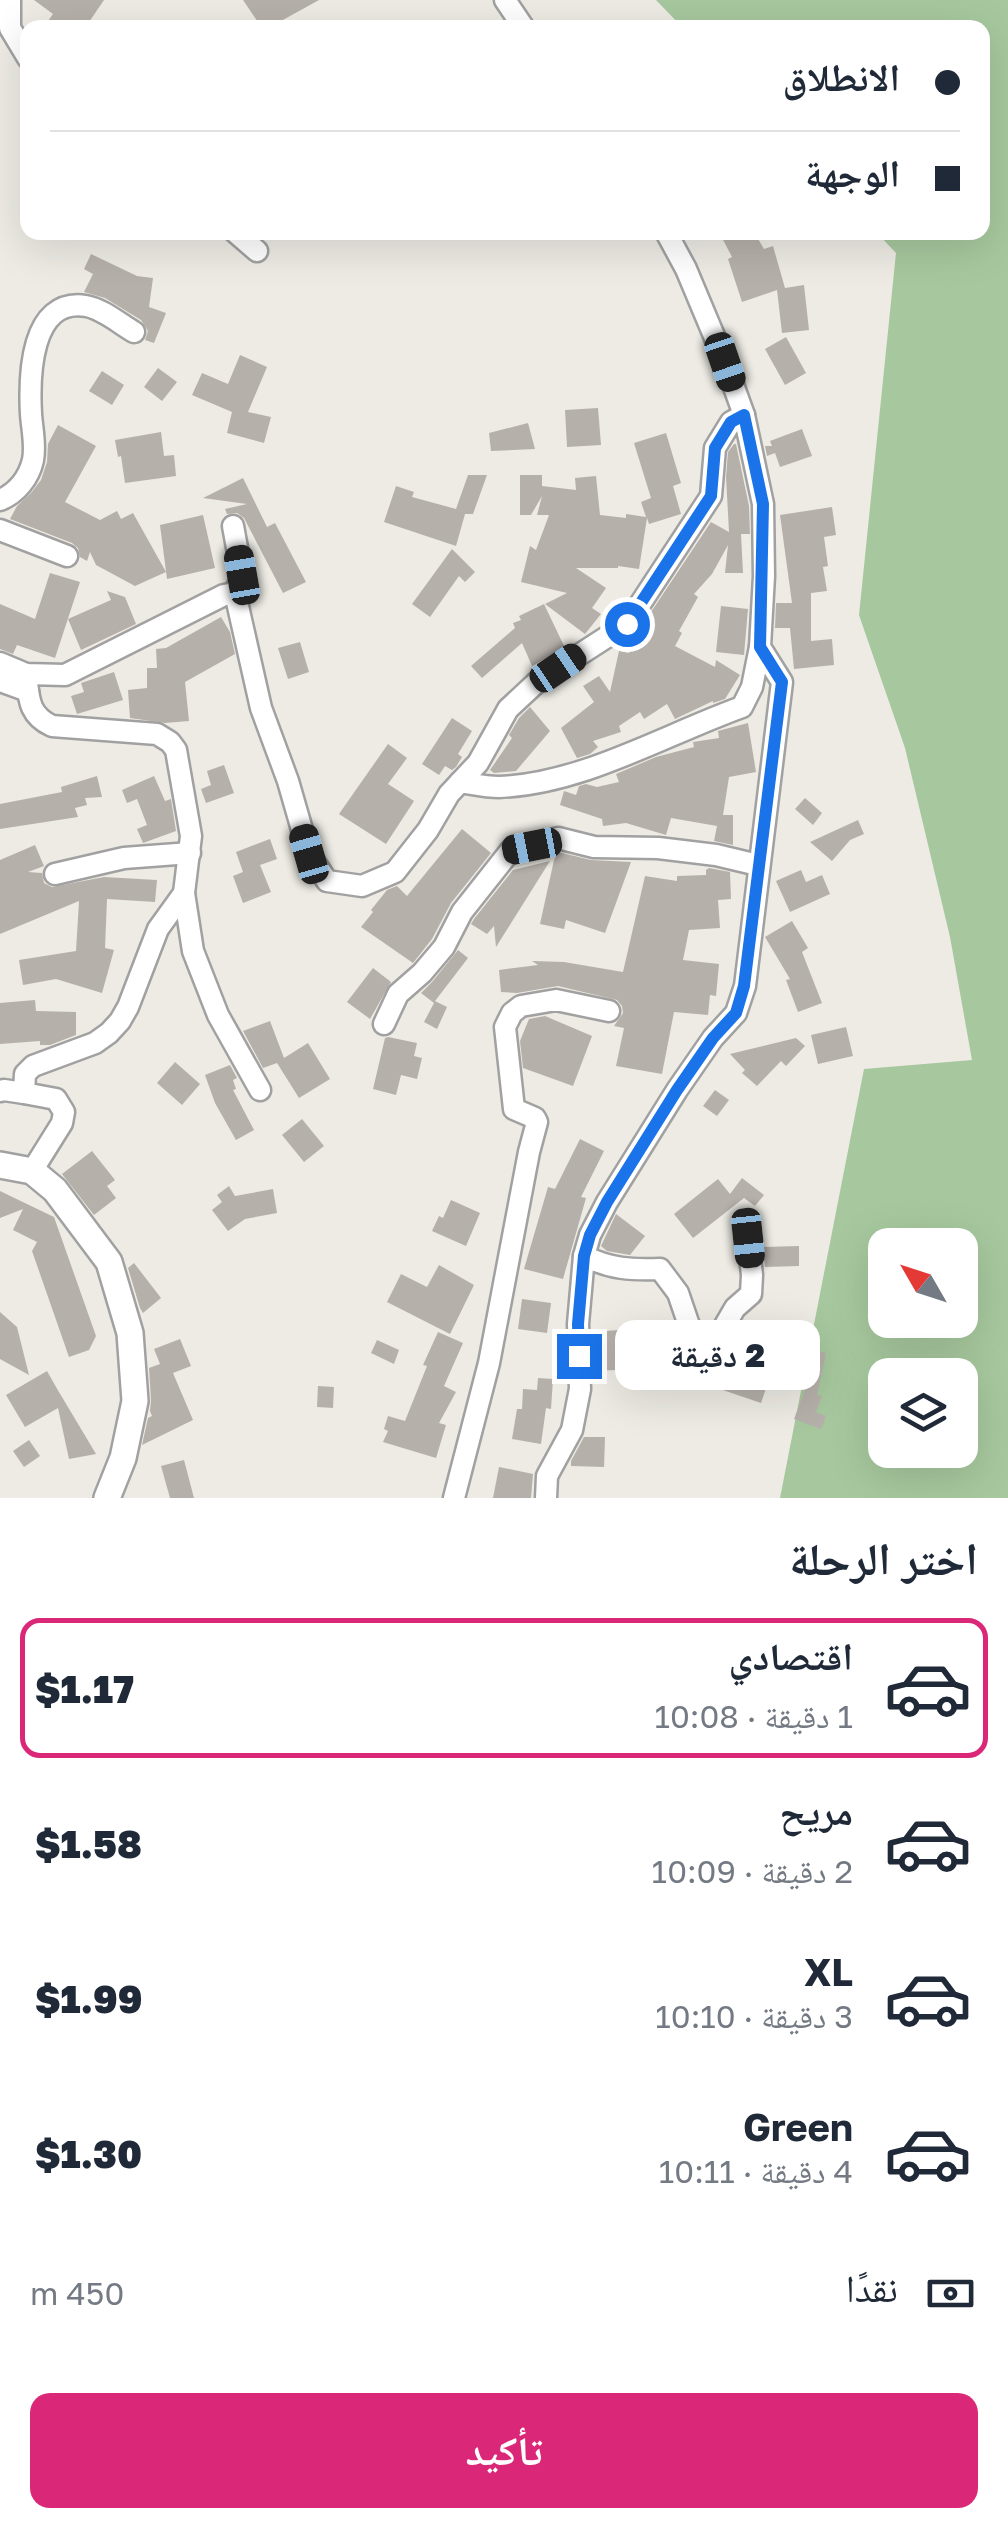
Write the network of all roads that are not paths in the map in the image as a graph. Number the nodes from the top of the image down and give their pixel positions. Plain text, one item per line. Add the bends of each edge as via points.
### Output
1 (10, 0) edge
2 (20, 45) edge
3 (245, 240) edge
4 (670, 240) edge
5 (257, 250) dead end
6 (134, 332) dead end
7 (744, 415) junction
8 (0, 500) edge
9 (234, 526) dead end
10 (0, 530) edge
11 (67, 556) dead end
12 (235, 593) junction
13 (760, 647) junction
14 (0, 663) edge
15 (0, 681) edge
16 (27, 682) junction
17 (460, 782) junction
18 (190, 852) junction
19 (758, 865) junction
20 (55, 874) dead end
21 (184, 893) junction
22 (609, 1012) dead end
23 (384, 1024) dead end
24 (260, 1090) dead end
25 (0, 1092) edge
26 (24, 1093) junction
27 (0, 1165) edge
28 (32, 1170) junction
29 (748, 1238) dead end
30 (584, 1256) junction
31 (114, 1493) edge
32 (454, 1498) edge
33 (546, 1498) edge

1 - 2 street via 10,28
3 - 5 street
4 - 7 street
6 - 8 street via 86,306 50,319 33,355 33,459 24,481
7 - 13 street via 763,504
7 - 17 street via 731,422 715,448 711,496 627,624 536,682 508,709
9 - 12 street via 242,575
10 - 11 street
12 - 16 street via 65,675
12 - 17 street via 262,708 309,854 328,881 362,886 395,872
13 - 17 street via 742,707 543,782
13 - 19 street via 782,682
14 - 16 street
15 - 16 street
16 - 18 street via 30,706 52,726 157,734 170,742
18 - 20 street
18 - 21 street
19 - 23 street via 558,838 511,850 462,912 444,948 398,994
19 - 30 street via 736,1013 637,1152
21 - 24 street via 193,951 218,1015
21 - 26 street via 158,929 120,1021 95,1043 30,1068
22 - 32 street via 556,1000 521,1006 504,1027 514,1109 537,1122 489,1363
25 - 26 street
26 - 28 street via 56,1098 64,1112
27 - 28 street
28 - 31 street via 109,1262 130,1334 136,1401
29 - 30 street via 750,1294 714,1344 702,1346 660,1269 624,1270
30 - 33 street via 580,1389 572,1430 547,1476

